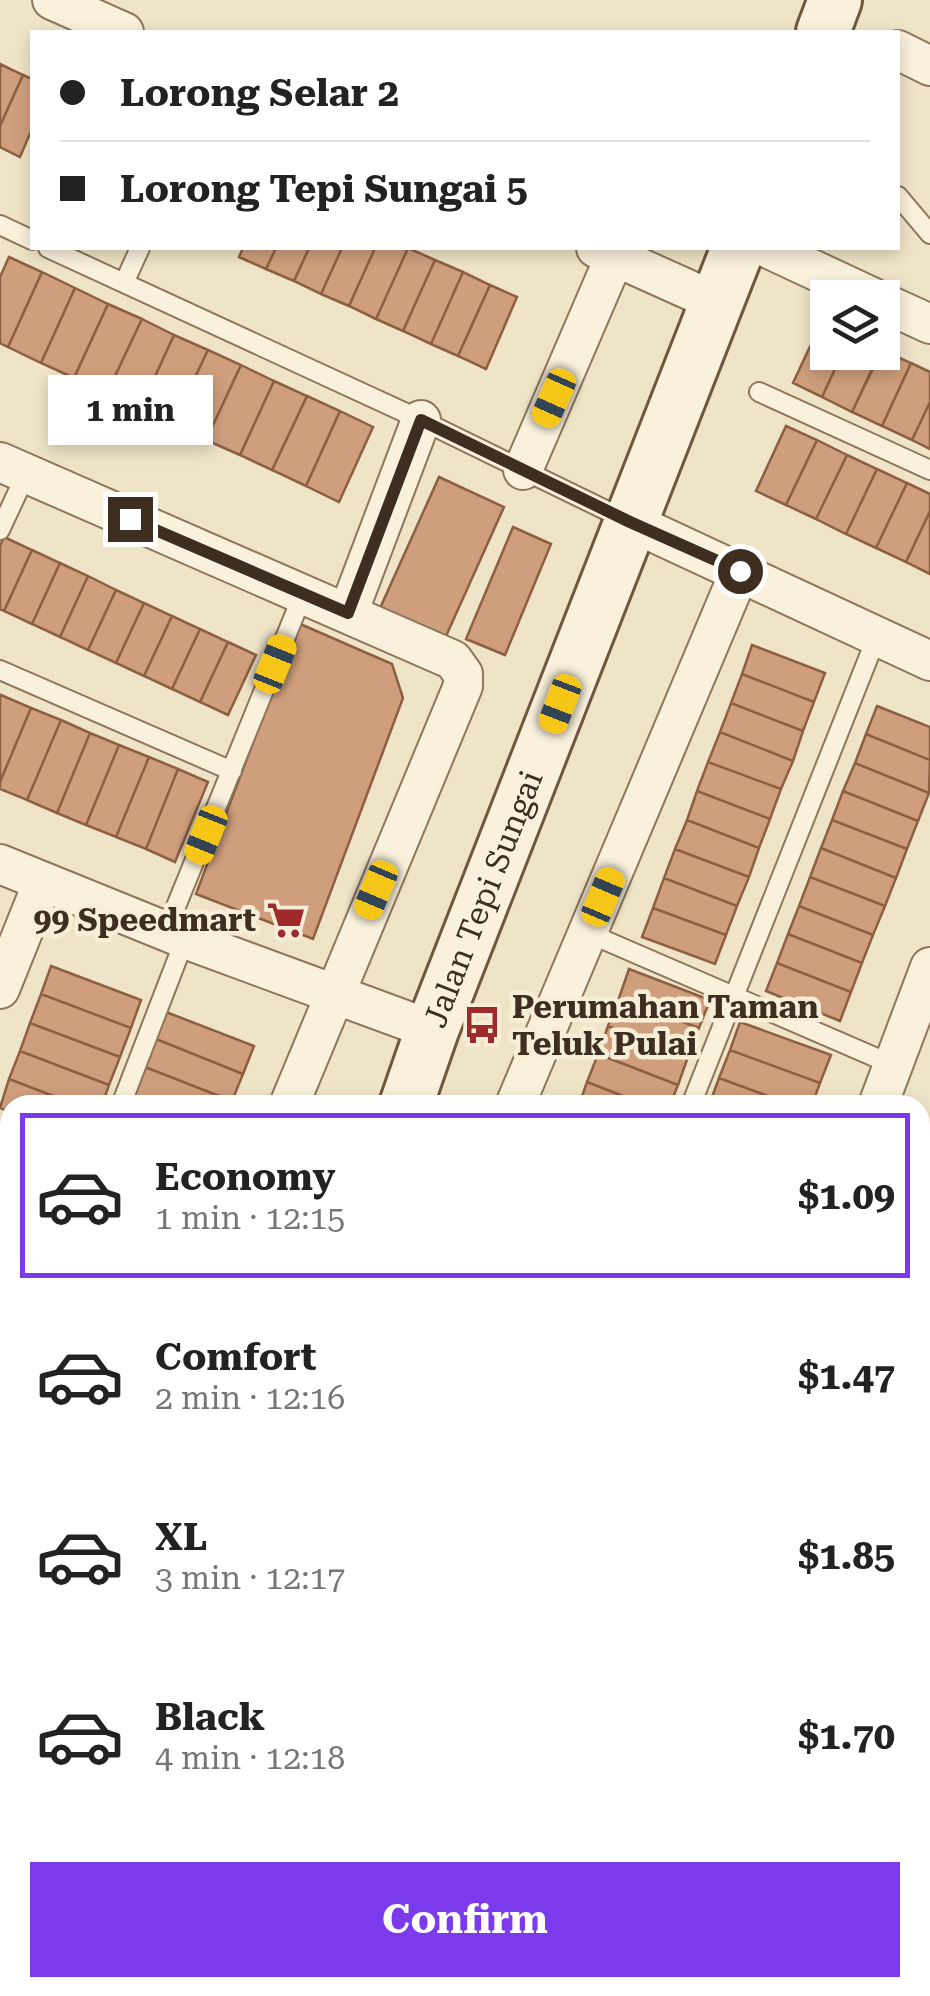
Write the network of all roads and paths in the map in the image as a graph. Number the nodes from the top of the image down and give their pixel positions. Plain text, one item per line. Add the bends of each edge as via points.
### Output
1 (52, 0) edge
2 (120, 30) edge
3 (900, 51) edge
4 (930, 66) edge
5 (900, 198) edge
6 (0, 225) edge
7 (930, 234) edge
8 (30, 239) edge
9 (52, 250) edge
10 (139, 250) edge
11 (737, 250) edge
12 (771, 250) edge
13 (606, 252) edge
14 (835, 280) edge
15 (124, 283) junction
16 (716, 302) junction
17 (900, 310) edge
18 (930, 324) edge
19 (758, 392) dead end
20 (421, 420) junction
21 (13, 468) edge
22 (523, 470) junction
23 (930, 470) edge
24 (630, 522) junction
25 (0, 530) edge
26 (740, 571) junction
27 (303, 593) junction
28 (348, 613) junction
29 (877, 636) junction
30 (930, 660) edge
31 (0, 670) edge
32 (232, 771) junction
33 (0, 864) edge
34 (43, 882) junction
35 (588, 934) junction
36 (176, 935) junction
37 (930, 967) edge
38 (0, 989) edge
39 (333, 992) junction
40 (734, 996) junction
41 (921, 1016) edge
42 (432, 1030) junction
43 (893, 1064) junction
44 (124, 1095) edge
45 (293, 1095) edge
46 (409, 1095) edge
47 (519, 1095) edge
48 (696, 1095) edge
49 (882, 1095) edge

1 - 2 street
3 - 4 street
5 - 7 lane
6 - 8 lane
9 - 15 lane
10 - 15 lane
11 - 16 main road, Jalan Tepi Sungai
12 - 14 street
13 - 16 street
13 - 22 street
15 - 20 lane
16 - 24 main road, Jalan Tepi Sungai
17 - 18 street
19 - 23 lane
20 - 22 lane
20 - 28 street
21 - 25 lane
21 - 27 street
22 - 24 lane
24 - 26 street
24 - 42 main road, Jalan Tepi Sungai
26 - 29 street
26 - 35 street
27 - 28 street
27 - 32 lane
28 - 39 street via 453,660 463,686
29 - 30 street
29 - 40 lane
31 - 32 lane
32 - 36 lane
33 - 34 street
34 - 36 street
34 - 38 street
35 - 40 lane
35 - 47 street
36 - 39 street
36 - 44 lane
37 - 41 street
39 - 42 street
39 - 45 street
40 - 43 lane
40 - 48 lane
41 - 43 street
42 - 46 main road, Jalan Tepi Sungai
43 - 49 street

